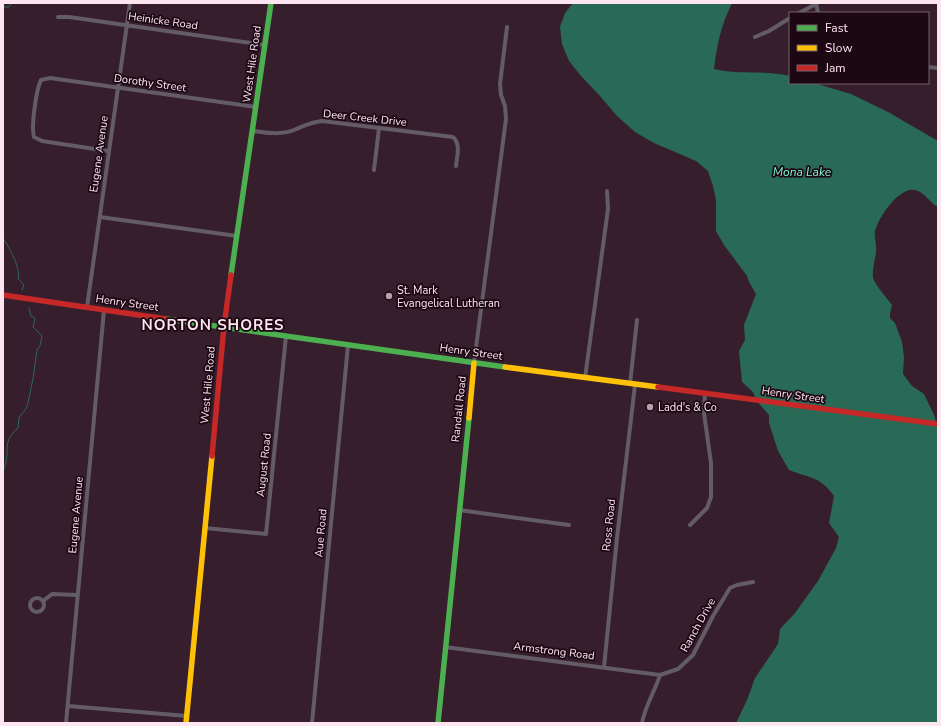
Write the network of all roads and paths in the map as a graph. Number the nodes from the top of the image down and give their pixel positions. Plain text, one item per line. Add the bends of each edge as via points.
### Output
1 (130, 3) edge
2 (271, 3) edge
3 (816, 3) edge
4 (801, 12) edge
5 (58, 17) dead end
6 (789, 19) edge
7 (127, 26) junction
8 (507, 27) dead end
9 (755, 37) dead end
10 (265, 45) junction
11 (117, 88) junction
12 (256, 107) junction
13 (379, 128) junction
14 (253, 131) junction
15 (108, 151) junction
16 (456, 166) dead end
17 (374, 170) dead end
18 (607, 191) dead end
19 (100, 217) junction
20 (237, 236) junction
21 (3, 295) edge
22 (87, 307) junction
23 (104, 310) junction
24 (637, 320) dead end
25 (224, 326) junction
26 (286, 336) junction
27 (348, 345) junction
28 (474, 363) junction
29 (585, 378) junction
30 (632, 384) junction
31 (705, 393) junction
32 (938, 424) edge
33 (459, 510) junction
34 (569, 525) dead end
35 (690, 525) dead end
36 (205, 528) junction
37 (753, 582) dead end
38 (77, 595) junction
39 (43, 601) dead end
40 (445, 647) junction
41 (604, 667) junction
42 (660, 675) junction
43 (68, 706) junction
44 (187, 716) junction
45 (66, 723) edge
46 (186, 723) edge
47 (312, 723) edge
48 (438, 723) edge
49 (642, 723) edge

1 - 7 street, Eugene Avenue
2 - 10 street, West Hile Road
3 - 4 street
5 - 7 street, Heinicke Road
6 - 9 street via 769,32
7 - 10 street, Heinicke Road
7 - 11 street, Eugene Avenue
8 - 28 street, Randall Road via 500,84 506,119
10 - 12 street, West Hile Road
11 - 12 street, Dorothy Street
11 - 15 street, Eugene Avenue
11 - 15 street, Dorothy Street via 50,78 41,80 38,87 34,137 42,142
12 - 14 street, West Hile Road
13 - 14 street, Deer Creek Drive via 322,121 281,133
13 - 16 street, Deer Creek Drive via 453,137 458,146
13 - 17 street
14 - 20 street, West Hile Road
15 - 19 street, Eugene Avenue
18 - 29 street via 608,209
19 - 20 street
19 - 22 street, Eugene Avenue
20 - 25 street, West Hile Road
21 - 22 street, Henry Street
22 - 23 street, Henry Street
23 - 25 street, Henry Street
23 - 38 street, Eugene Avenue
24 - 30 street, Ross Road
25 - 26 street, Henry Street
25 - 36 street, West Hile Road
26 - 27 street, Henry Street
26 - 36 street, August Road via 266,534
27 - 28 street, Henry Street
27 - 47 street, Aue Road
28 - 29 street, Henry Street
28 - 33 street, Randall Road
29 - 30 street, Henry Street
30 - 31 street, Henry Street
30 - 41 street, Ross Road
31 - 32 street, Henry Street
31 - 35 street via 704,413 711,463 711,497 707,508
33 - 34 street
33 - 40 street, Randall Road
36 - 44 street, West Hile Road
37 - 42 street, Ranch Drive via 730,588 694,655 678,669
38 - 39 street via 52,594
38 - 43 street, Eugene Avenue
40 - 41 street, Armstrong Road
40 - 48 street, Randall Road
41 - 42 street, Armstrong Road
42 - 49 street
43 - 44 street
43 - 45 street, Eugene Avenue
44 - 46 street, West Hile Road

